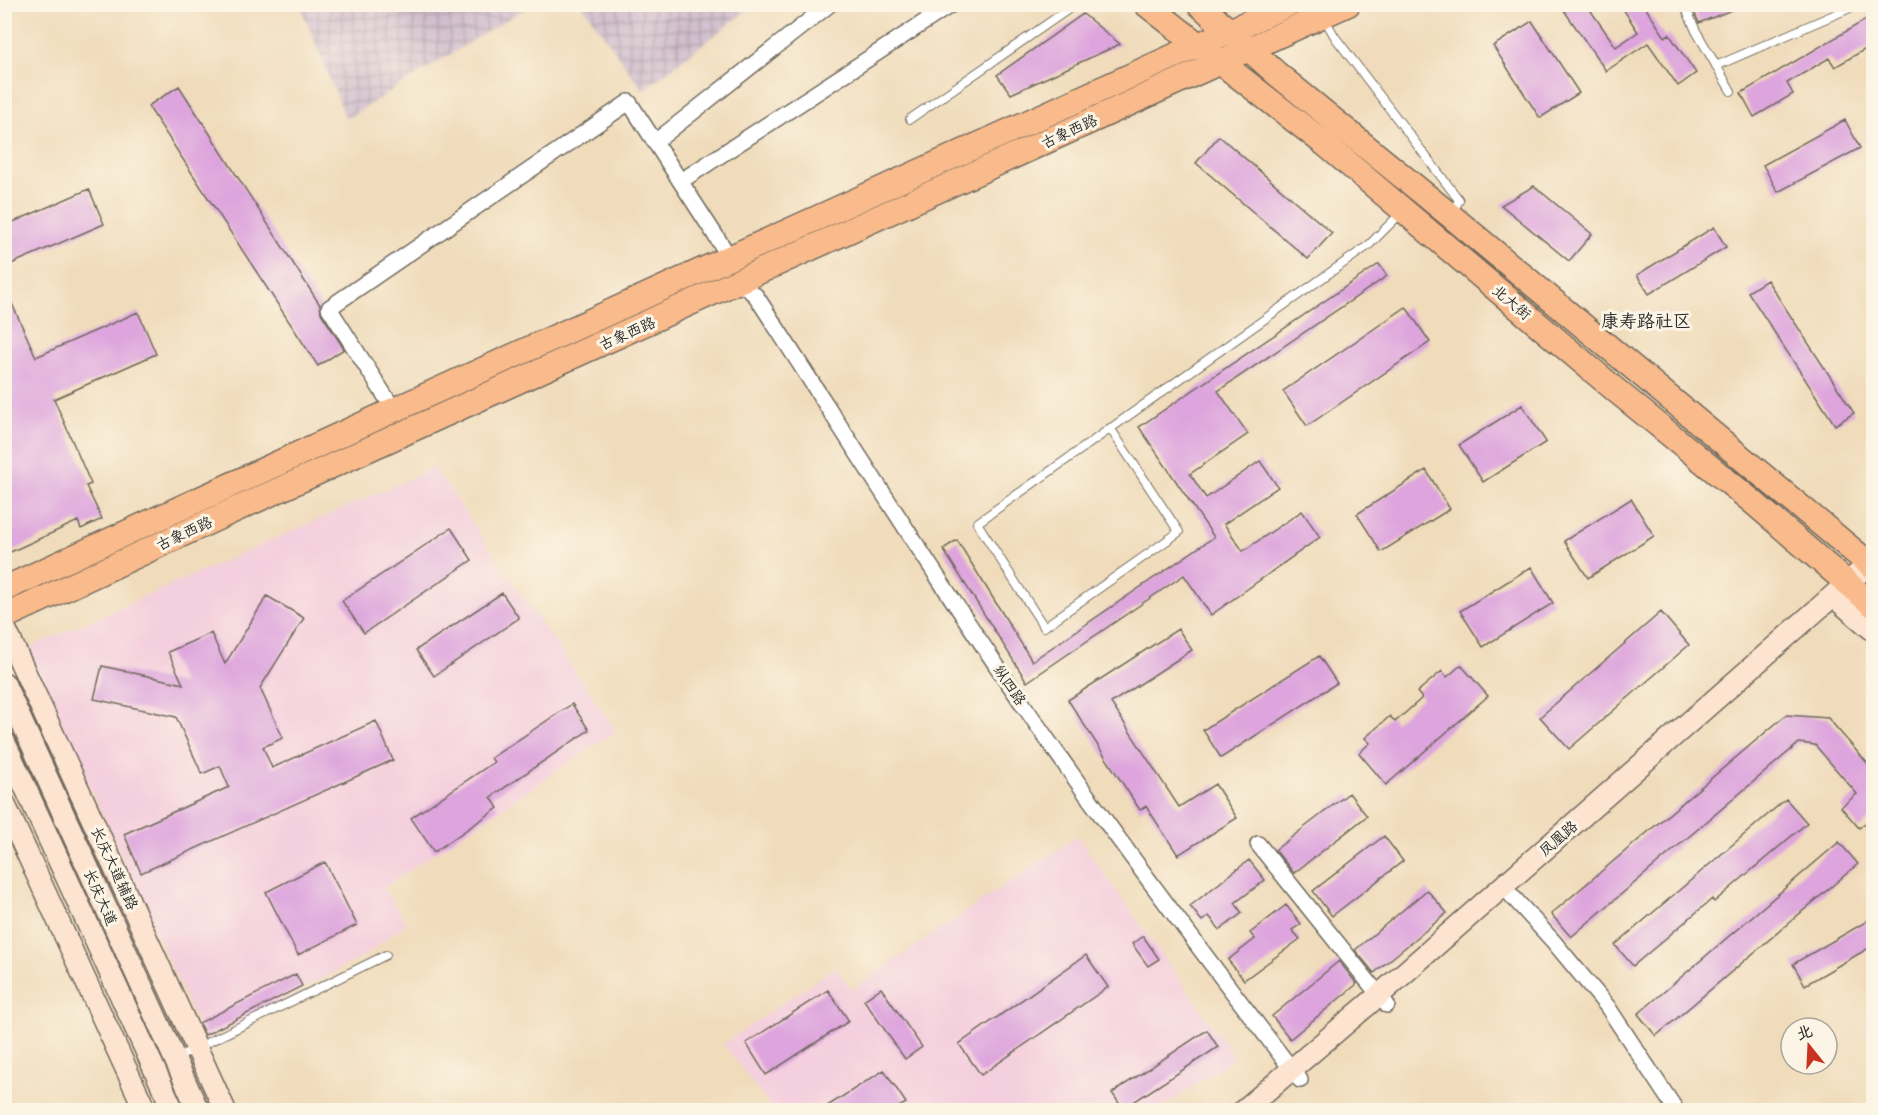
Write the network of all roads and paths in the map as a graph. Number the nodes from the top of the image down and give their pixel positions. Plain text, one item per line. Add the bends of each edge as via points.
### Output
1 (830, 4) edge
2 (952, 4) edge
3 (1076, 4) edge
4 (1146, 4) edge
5 (1199, 4) edge
6 (1289, 4) edge
7 (1348, 4) edge
8 (1684, 4) edge
9 (1859, 4) edge
10 (1323, 16) junction
11 (1229, 31) junction
12 (1199, 45) junction
13 (1249, 49) junction
14 (1221, 62) junction
15 (1716, 66) junction
16 (1731, 91) dead end
17 (909, 119) dead end
18 (655, 142) junction
19 (681, 181) junction
20 (1404, 210) junction
21 (1451, 216) junction
22 (730, 258) junction
23 (768, 269) junction
24 (735, 284) junction
25 (394, 410) junction
26 (1110, 428) junction
27 (1859, 586) edge
28 (4, 589) edge
29 (4, 616) edge
30 (4, 626) edge
31 (1874, 631) edge
32 (4, 683) edge
33 (4, 741) edge
34 (4, 803) edge
35 (1258, 844) dead end
36 (1511, 895) junction
37 (386, 955) dead end
38 (1383, 1000) junction
39 (197, 1048) junction
40 (175, 1059) junction
41 (1298, 1073) junction
42 (145, 1110) edge
43 (173, 1110) edge
44 (198, 1110) edge
45 (225, 1110) edge
46 (1244, 1110) edge
47 (1264, 1110) edge
48 (1676, 1110) edge

1 - 18 street
2 - 19 street
3 - 17 lane
4 - 12 main road, 北大街
5 - 11 main road, 北大街
6 - 11 main road, 古象西路
7 - 10 main road, 古象西路
8 - 15 lane
9 - 15 lane
10 - 13 main road, 古象西路
10 - 21 lane via 1459,200
11 - 12 main road, 古象西路
11 - 13 main road, 北大街
12 - 14 main road, 北大街
12 - 22 main road, 古象西路
13 - 14 main road, 古象西路
13 - 21 main road, 北大街
14 - 20 main road, 北大街
14 - 23 main road, 古象西路
15 - 16 lane
18 - 19 street
18 - 25 street via 629,102 329,308
19 - 22 street
20 - 26 lane via 1369,245
20 - 27 main road, 北大街
21 - 27 main road, 北大街
22 - 25 main road, 古象西路
23 - 24 main road, 古象西路
23 - 41 street, 纵四路 via 761,281 763,293 987,636 1060,744
24 - 29 main road, 古象西路
24 - 41 street, 纵四路 via 743,285 756,296 1054,749
25 - 28 main road, 古象西路
26 - 26 lane via 977,523 1044,627 1179,532
27 - 31 street
27 - 36 street, 凤凰路
27 - 38 street, 凤凰路
30 - 39 street, 长庆大道辅路
32 - 40 street, 长庆大道
33 - 43 street, 长庆大道
34 - 42 street
35 - 38 street
36 - 38 street, 凤凰路
36 - 48 street via 1608,1006
37 - 39 lane
38 - 41 street, 凤凰路
39 - 40 lane
39 - 45 street, 长庆大道辅路
40 - 44 street, 长庆大道
41 - 46 street, 凤凰路
41 - 47 street, 凤凰路

